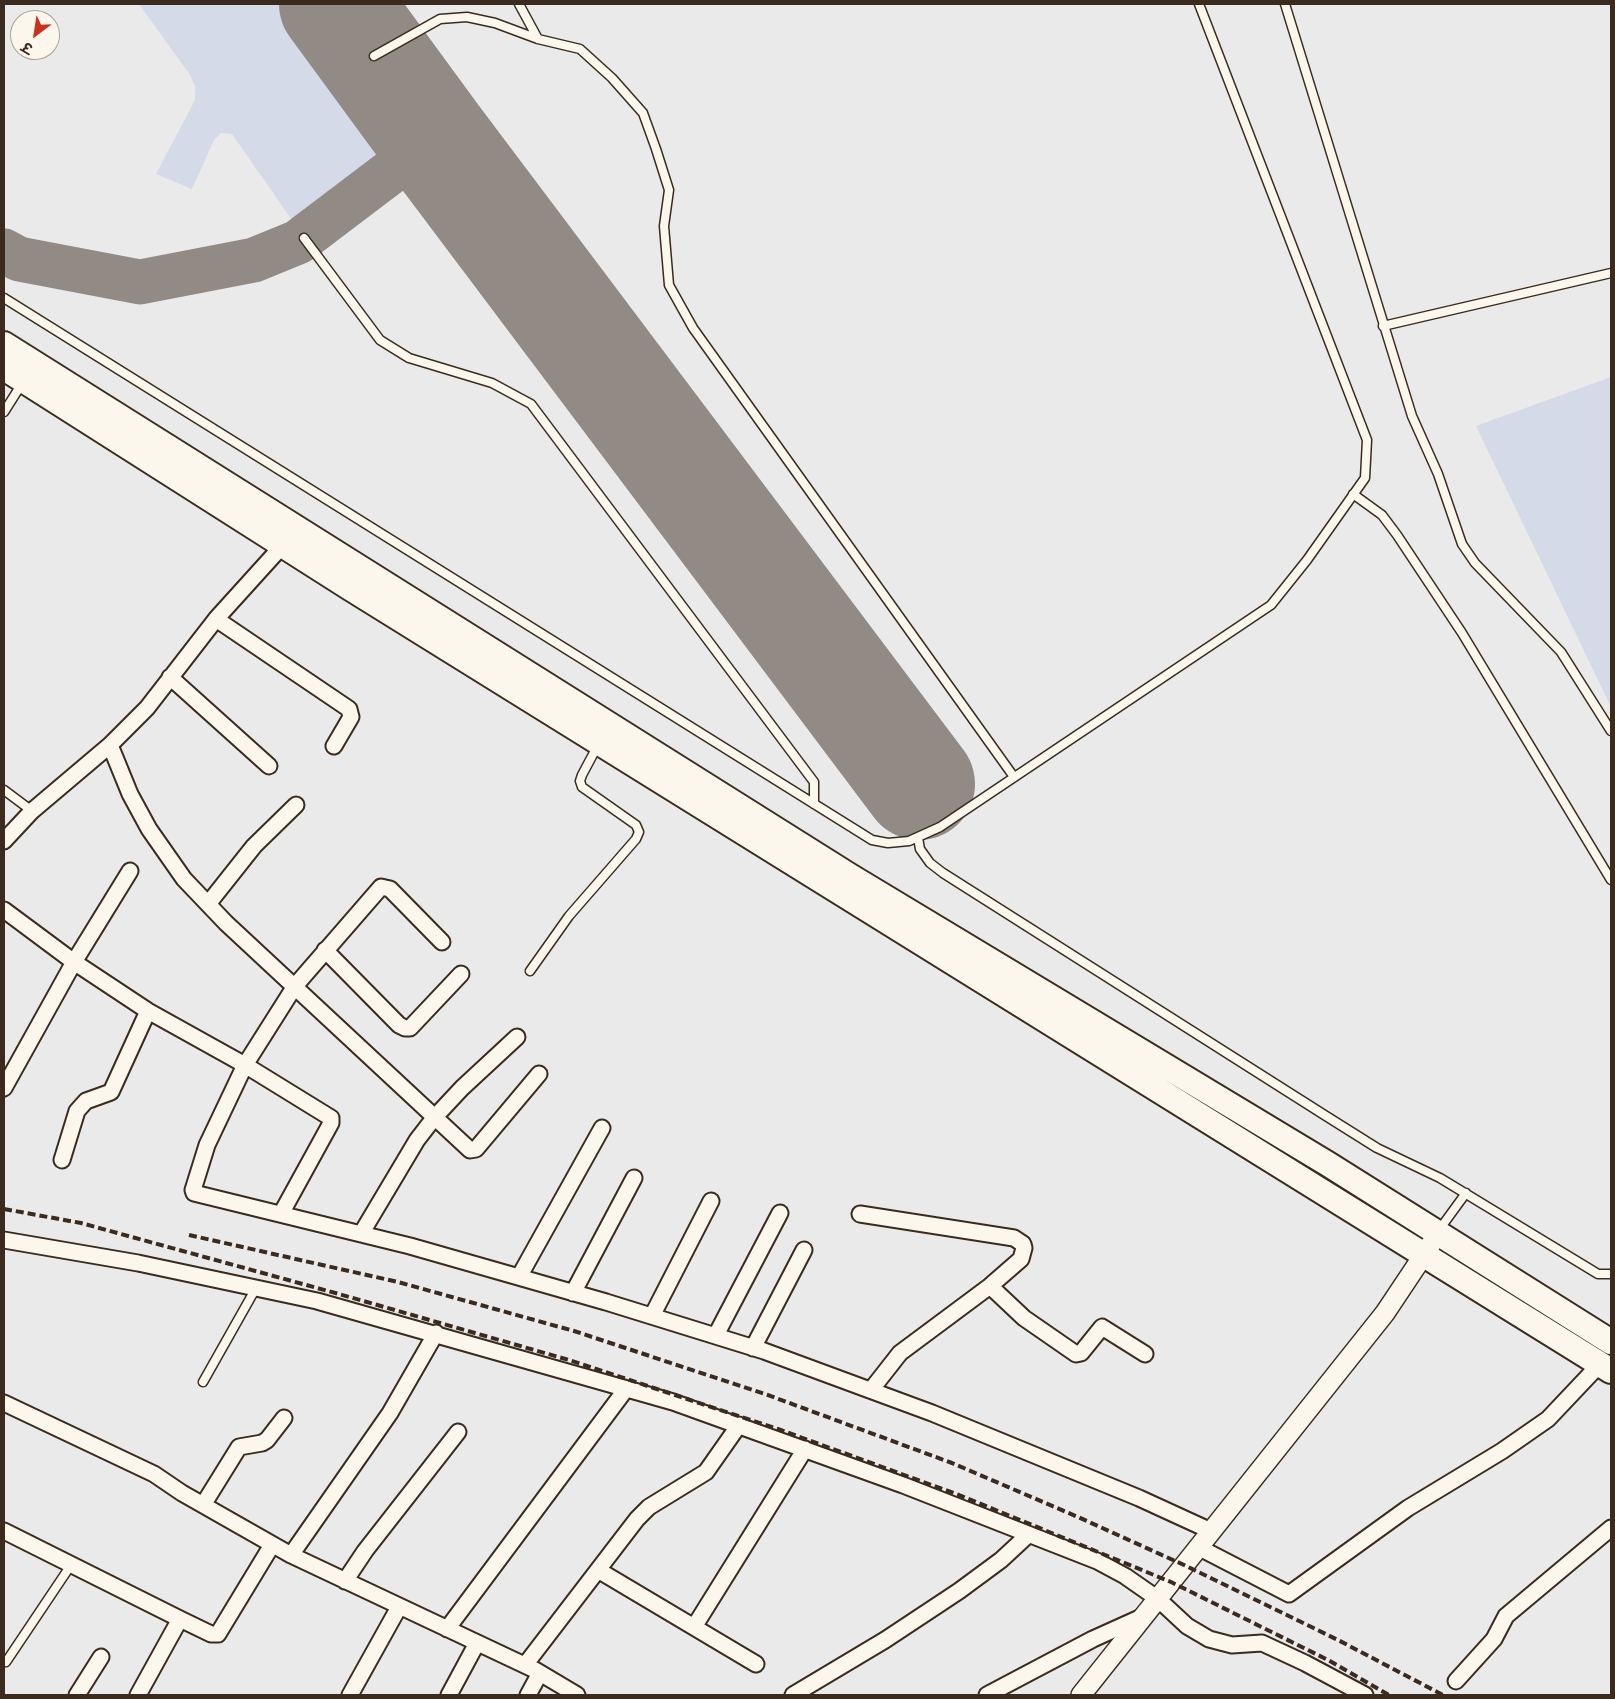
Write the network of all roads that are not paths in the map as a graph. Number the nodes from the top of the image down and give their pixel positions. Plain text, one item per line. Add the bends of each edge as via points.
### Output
1 (519, 4) edge
2 (1199, 4) edge
3 (1285, 4) edge
4 (538, 40) junction
5 (374, 56) dead end
6 (304, 238) dead end
7 (1611, 273) edge
8 (4, 298) edge
9 (1383, 326) junction
10 (4, 344) edge
11 (4, 368) edge
12 (24, 381) junction
13 (4, 412) edge
14 (1353, 494) junction
15 (302, 532) junction
16 (282, 545) junction
17 (216, 619) junction
18 (170, 677) junction
19 (1611, 732) edge
20 (600, 742) junction
21 (110, 745) junction
22 (334, 746) dead end
23 (269, 766) dead end
24 (1014, 777) junction
25 (4, 790) edge
26 (814, 804) junction
27 (296, 805) dead end
28 (32, 811) junction
29 (918, 838) junction
30 (4, 841) edge
31 (130, 871) dead end
32 (1611, 880) edge
33 (208, 904) junction
34 (4, 910) edge
35 (442, 942) dead end
36 (325, 950) junction
37 (74, 962) junction
38 (530, 971) dead end
39 (461, 974) dead end
40 (295, 986) junction
41 (148, 1011) junction
42 (517, 1037) dead end
43 (245, 1065) junction
44 (539, 1074) dead end
45 (4, 1088) edge
46 (434, 1118) junction
47 (602, 1128) dead end
48 (62, 1160) dead end
49 (634, 1178) dead end
50 (1466, 1193) junction
51 (711, 1201) dead end
52 (780, 1213) dead end
53 (281, 1214) junction
54 (860, 1214) dead end
55 (1438, 1233) junction
56 (361, 1234) junction
57 (4, 1240) edge
58 (804, 1250) dead end
59 (1424, 1254) junction
60 (1611, 1274) edge
61 (519, 1277) junction
62 (990, 1286) junction
63 (256, 1288) junction
64 (573, 1292) junction
65 (652, 1316) junction
66 (436, 1334) junction
67 (716, 1335) junction
68 (1611, 1342) edge
69 (753, 1348) junction
70 (1146, 1354) dead end
71 (1606, 1367) edge
72 (203, 1382) dead end
73 (626, 1389) junction
74 (871, 1390) junction
75 (4, 1402) edge
76 (284, 1418) dead end
77 (739, 1425) junction
78 (458, 1432) dead end
79 (805, 1449) junction
80 (203, 1506) junction
81 (1611, 1528) edge
82 (4, 1530) edge
83 (1211, 1531) junction
84 (1028, 1535) junction
85 (272, 1545) junction
86 (1198, 1547) junction
87 (291, 1555) junction
88 (70, 1565) junction
89 (598, 1570) junction
90 (345, 1581) junction
91 (1158, 1599) junction
92 (399, 1607) junction
93 (1145, 1616) junction
94 (180, 1619) junction
95 (694, 1627) junction
96 (447, 1629) junction
97 (477, 1643) junction
98 (102, 1657) dead end
99 (6, 1662) dead end
100 (756, 1664) dead end
101 (525, 1665) junction
102 (540, 1673) junction
103 (1456, 1681) dead end
104 (77, 1695) edge
105 (138, 1695) edge
106 (350, 1695) edge
107 (448, 1695) edge
108 (528, 1695) edge
109 (577, 1695) edge
110 (794, 1695) edge
111 (987, 1695) edge
112 (1081, 1695) edge
113 (1364, 1695) edge

1 - 4 lane
2 - 14 lane via 1367,440 1365,478
3 - 9 lane
4 - 5 lane via 467,16 440,19
4 - 24 lane via 580,49 643,113 669,190 664,226 669,285 693,328
6 - 26 lane via 380,340 409,358 492,383 532,404 814,782
7 - 9 lane
8 - 26 lane
9 - 19 lane via 1412,416 1438,474 1462,544 1475,563 1561,652
10 - 15 main road
11 - 12 main road
12 - 13 lane
12 - 16 main road
14 - 24 lane via 1271,605
14 - 32 lane via 1370,505 1398,535 1462,632
15 - 16 street
15 - 55 main road via 858,881
16 - 17 street
16 - 20 main road
17 - 18 street
17 - 22 street via 349,709 351,717
18 - 21 street via 147,708
18 - 23 street
20 - 38 lane via 582,774 582,788 636,824 639,832 569,916
20 - 59 main road
21 - 28 street
21 - 33 street via 130,794 153,835 184,879
24 - 29 lane via 940,827
25 - 28 lane
26 - 29 lane via 872,840 888,843
27 - 33 street via 254,846
28 - 30 street
29 - 50 lane via 920,849 930,863 943,873 1377,1148
31 - 37 street
33 - 40 street
34 - 37 street
35 - 36 street via 385,886
36 - 39 street via 399,1026 405,1028 410,1028
36 - 40 street
37 - 41 street
37 - 45 street
40 - 43 street
40 - 46 street
41 - 43 street
41 - 48 street via 111,1092 86,1102 77,1111
42 - 46 street
43 - 53 street via 332,1121
43 - 53 street via 207,1146 193,1190 196,1195
44 - 46 street via 476,1150 470,1150
46 - 56 street via 417,1140
47 - 61 street
49 - 64 street
50 - 55 lane
50 - 60 lane via 1598,1274
51 - 65 street
52 - 67 street
53 - 56 street
54 - 62 street via 1019,1240 1024,1248 1021,1259
55 - 59 street
55 - 68 main road
56 - 61 street
57 - 63 street
58 - 69 street
59 - 71 main road
59 - 83 street via 1384,1313
61 - 64 street
62 - 70 street via 1024,1318 1076,1354 1081,1354 1102,1327
62 - 74 street via 900,1353
63 - 66 street via 317,1301
63 - 72 lane
64 - 65 street
65 - 67 street
66 - 73 street
66 - 87 street via 390,1413
67 - 69 street
69 - 74 street
71 - 86 street via 1548,1419 1408,1508 1289,1594
73 - 77 street
73 - 96 street
74 - 83 street via 1139,1498
75 - 80 street via 154,1474
76 - 80 street via 267,1440 239,1447
77 - 79 street
77 - 89 street via 706,1472 649,1507
78 - 90 street
79 - 84 street
79 - 95 street
80 - 85 street
81 - 103 street via 1506,1616 1494,1639
82 - 88 street
83 - 86 street
84 - 91 street via 1097,1561
84 - 110 street via 959,1591
85 - 87 street
85 - 94 street via 218,1634 211,1634
86 - 91 street
87 - 90 street
88 - 94 street
88 - 99 lane
89 - 95 street
89 - 101 street
90 - 92 street
91 - 93 street
91 - 113 street via 1187,1626 1210,1639 1232,1645 1262,1643
92 - 96 street
92 - 106 street
93 - 111 street
93 - 112 street
94 - 105 street
95 - 100 street
96 - 97 street
97 - 101 street
97 - 107 street
98 - 104 street
101 - 102 street
102 - 108 street
102 - 109 street

